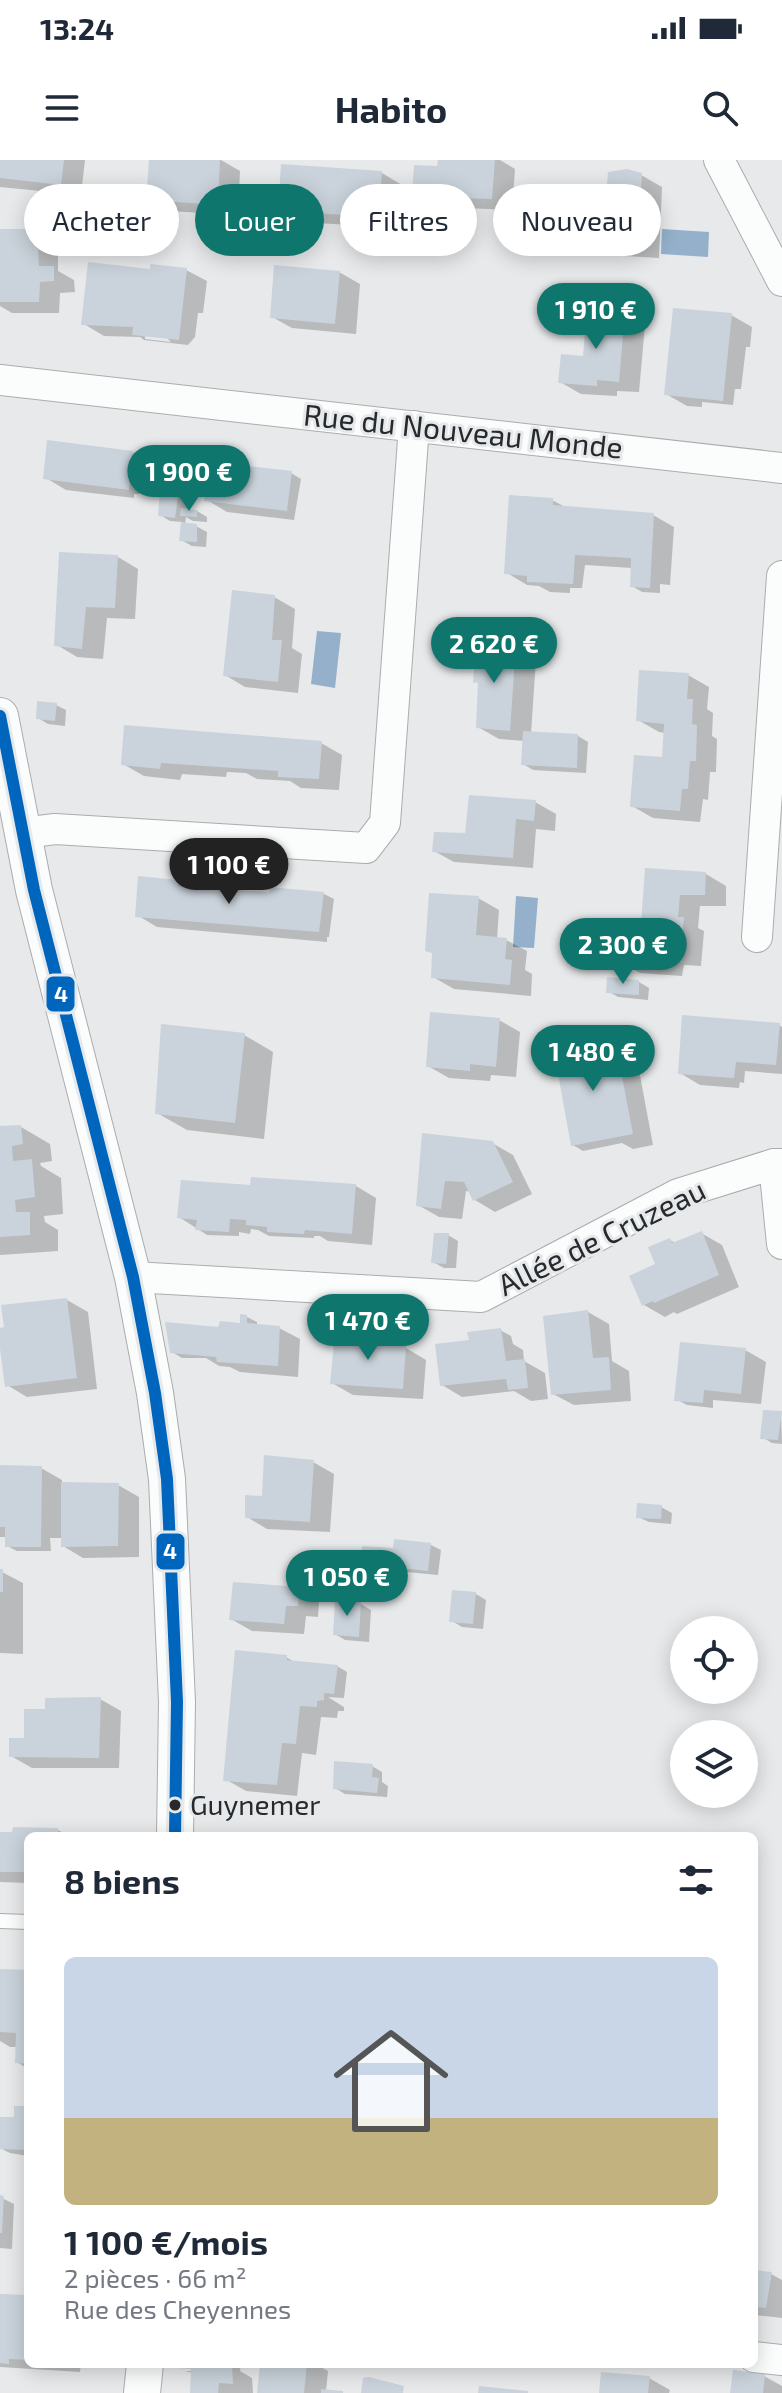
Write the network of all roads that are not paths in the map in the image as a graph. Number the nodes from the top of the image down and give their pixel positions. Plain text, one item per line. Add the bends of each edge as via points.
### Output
1 (719, 160) edge
2 (782, 281) edge
3 (0, 380) edge
4 (414, 426) junction
5 (782, 468) edge
6 (782, 576) edge
7 (0, 716) edge
8 (23, 833) junction
9 (772, 866) edge
10 (757, 937) dead end
11 (778, 1164) edge
12 (782, 1244) edge
13 (133, 1277) junction
14 (175, 1832) edge
15 (0, 1921) edge
16 (24, 1922) edge
17 (758, 2357) edge
18 (782, 2360) edge
19 (145, 2368) edge
20 (142, 2393) edge

1 - 2 street
3 - 4 street, Rue du Nouveau Monde
4 - 5 street, Rue du Nouveau Monde
4 - 8 street via 385,823 366,848 55,829
6 - 9 street
7 - 8 street
8 - 13 street
9 - 10 street
11 - 12 street
11 - 13 street, Allée de Cruzeau via 678,1194 481,1297
13 - 14 street via 167,1479 177,1702
15 - 16 lane
17 - 18 street
19 - 20 street

